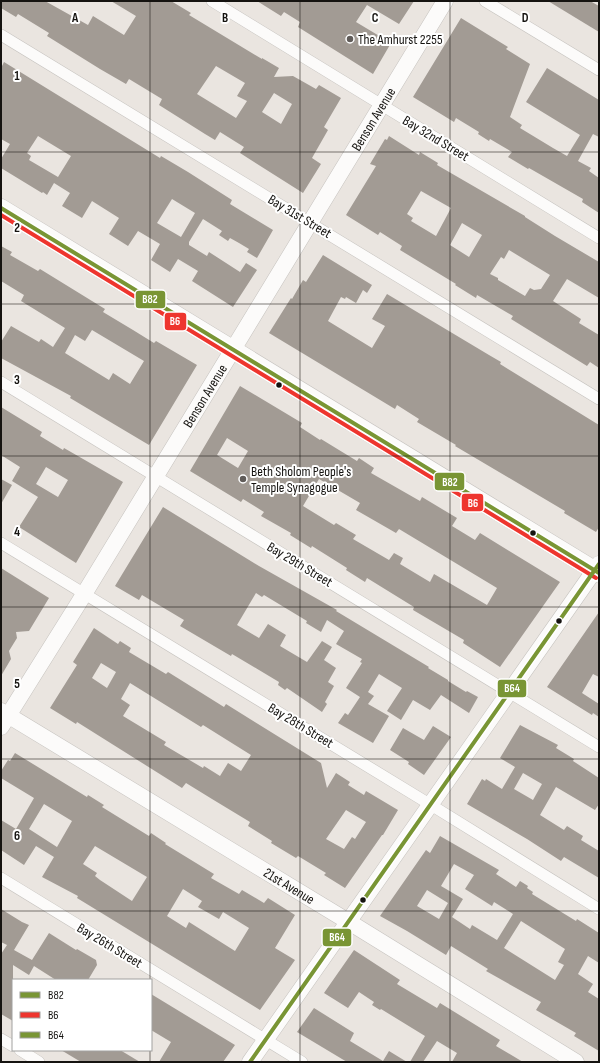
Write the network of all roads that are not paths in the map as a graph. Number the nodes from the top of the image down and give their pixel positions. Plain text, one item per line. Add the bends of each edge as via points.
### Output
1 (212, 1) edge
2 (445, 1) edge
3 (485, 1) edge
4 (1, 35) edge
5 (599, 70) edge
6 (382, 105) junction
7 (1, 208) edge
8 (310, 222) junction
9 (599, 238) edge
10 (233, 350) junction
11 (1, 382) edge
12 (599, 398) edge
13 (156, 476) junction
14 (1, 543) edge
15 (598, 569) edge
16 (84, 594) junction
17 (510, 692) junction
18 (3, 718) edge
19 (599, 747) edge
20 (431, 805) junction
21 (1, 878) edge
22 (599, 909) edge
23 (349, 922) junction
24 (1, 1039) edge
25 (266, 1040) junction
26 (12, 1045) edge
27 (22, 1051) edge
28 (39, 1062) edge
29 (250, 1062) edge
30 (302, 1062) edge
31 (576, 1062) edge

1 - 6 street, Bay 32nd Street
2 - 6 street, Benson Avenue
3 - 5 street
4 - 8 street, Bay 31st Street
6 - 8 street, Benson Avenue
6 - 9 street, Bay 32nd Street
7 - 10 main road
8 - 10 street, Benson Avenue
8 - 12 street, Bay 31st Street
10 - 13 street, Benson Avenue
10 - 15 main road
11 - 13 street, Bay 29th Street
13 - 16 street, Benson Avenue
13 - 17 street, Bay 29th Street
14 - 16 street, Bay 28th Street
15 - 17 street
16 - 18 street, Benson Avenue
16 - 20 street, Bay 28th Street
17 - 19 street, Bay 29th Street
17 - 20 street
18 - 23 street, 21st Avenue
20 - 22 street, Bay 28th Street
20 - 23 street
21 - 25 street, Bay 26th Street
23 - 25 street
23 - 31 street, 21st Avenue
24 - 26 street
25 - 29 street
25 - 30 street, Bay 26th Street
27 - 28 street

